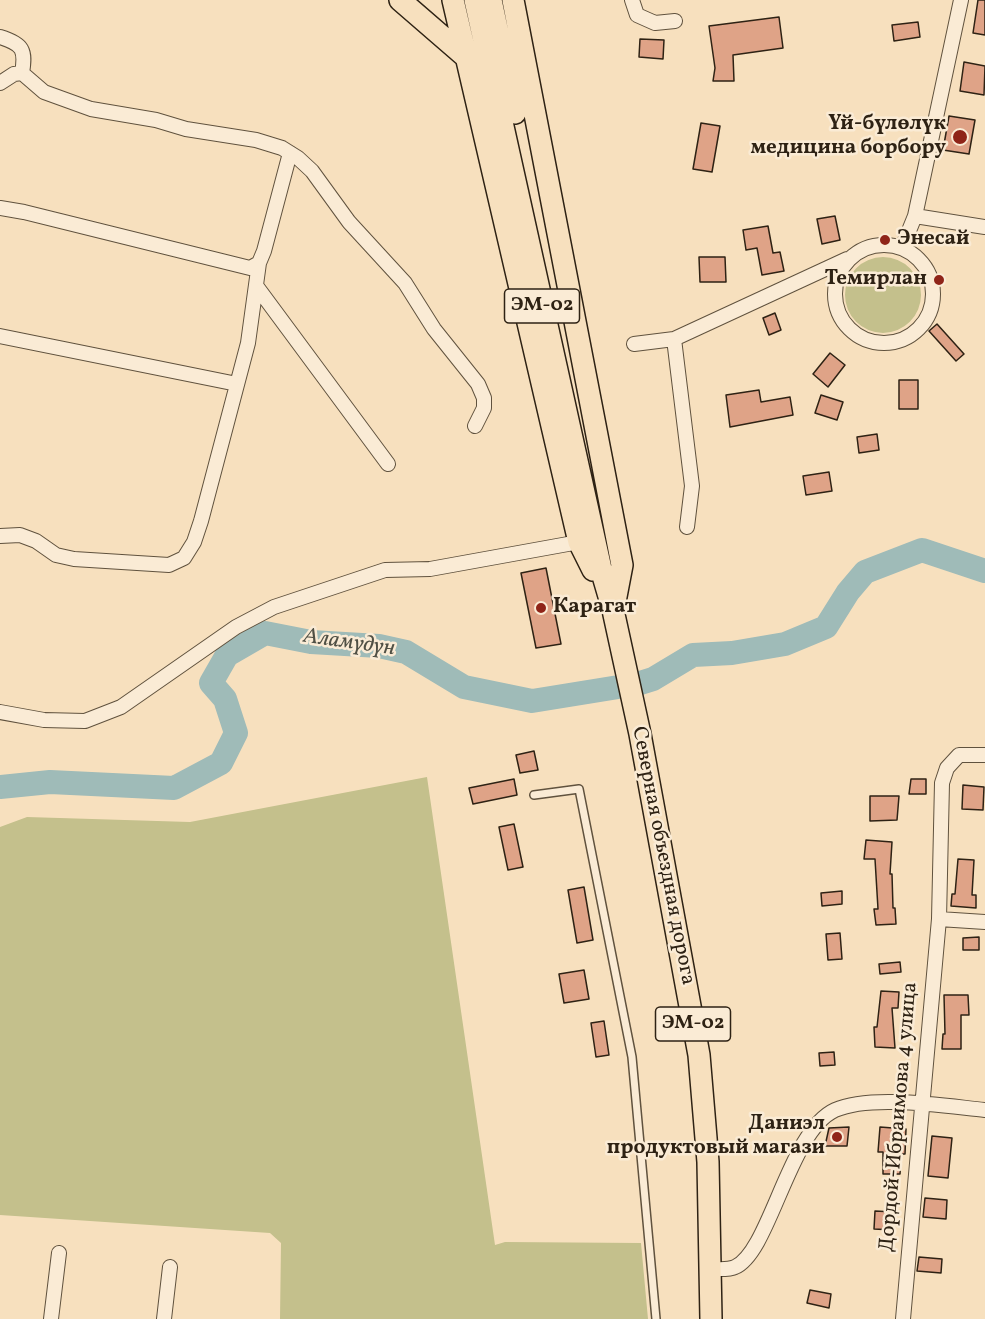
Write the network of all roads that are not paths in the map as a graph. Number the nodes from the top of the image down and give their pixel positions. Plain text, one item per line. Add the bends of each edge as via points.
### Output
1 (400, 0) edge
2 (453, 0) edge
3 (475, 0) edge
4 (490, 0) edge
5 (513, 0) edge
6 (632, 0) edge
7 (961, 0) edge
8 (675, 21) dead end
9 (0, 37) edge
10 (468, 58) junction
11 (22, 73) junction
12 (0, 83) edge
13 (290, 153) junction
14 (0, 208) edge
15 (915, 216) junction
16 (985, 227) edge
17 (902, 248) junction
18 (849, 259) junction
19 (259, 263) junction
20 (257, 287) junction
21 (0, 336) edge
22 (674, 339) junction
23 (634, 344) dead end
24 (237, 384) junction
25 (475, 426) dead end
26 (388, 464) dead end
27 (687, 527) dead end
28 (0, 536) edge
29 (579, 542) junction
30 (615, 618) junction
31 (0, 712) edge
32 (985, 755) edge
33 (534, 795) dead end
34 (939, 920) junction
35 (985, 922) edge
36 (921, 1104) junction
37 (985, 1110) edge
38 (59, 1253) dead end
39 (170, 1267) dead end
40 (712, 1269) junction
41 (51, 1319) edge
42 (164, 1319) edge
43 (656, 1319) edge
44 (711, 1319) edge
45 (903, 1319) edge

1 - 10 highway
2 - 10 highway
3 - 30 highway, Северная объездная дорога / ЭМ-02
4 - 30 highway, Северная объездная дорога / ЭМ-02 via 612,568
5 - 30 highway via 622,565
6 - 8 street via 638,15 655,23
7 - 15 street
9 - 11 street via 21,47 25,57
10 - 29 highway
11 - 12 street
11 - 13 street via 44,92 91,108 256,140
13 - 19 street
13 - 25 street via 312,171 349,222 405,283 434,329 478,384 484,408
14 - 19 street via 250,268
15 - 16 street
15 - 17 street
17 - 18 street via 880,244
17 - 18 street via 918,257 930,275 934,297 927,318 916,332 891,343 878,344 861,338 839,314 835,288
18 - 22 street
19 - 20 street
20 - 24 street via 254,320
20 - 26 street
21 - 24 street
22 - 23 street
22 - 27 street via 692,486
24 - 28 street via 195,542 184,558 169,565 74,559 56,555 36,540 20,535
29 - 30 highway
29 - 31 street via 430,569 385,570 274,608 236,627 121,707 85,720 44,720
30 - 40 highway, Северная объездная дорога / ЭМ-02 via 699,1055
32 - 34 street, Дордой-Ибраимова 4 улица via 959,755 947,768 942,783
33 - 43 lane via 579,789 632,1057
34 - 35 street
34 - 36 street, Дордой-Ибраимова 4 улица
36 - 37 street
36 - 40 street via 860,1104 833,1111 797,1155 751,1253 735,1267
36 - 45 street, Дордой-Ибраимова 4 улица
38 - 41 street
39 - 42 street
40 - 44 highway, Северная объездная дорога / ЭМ-02

